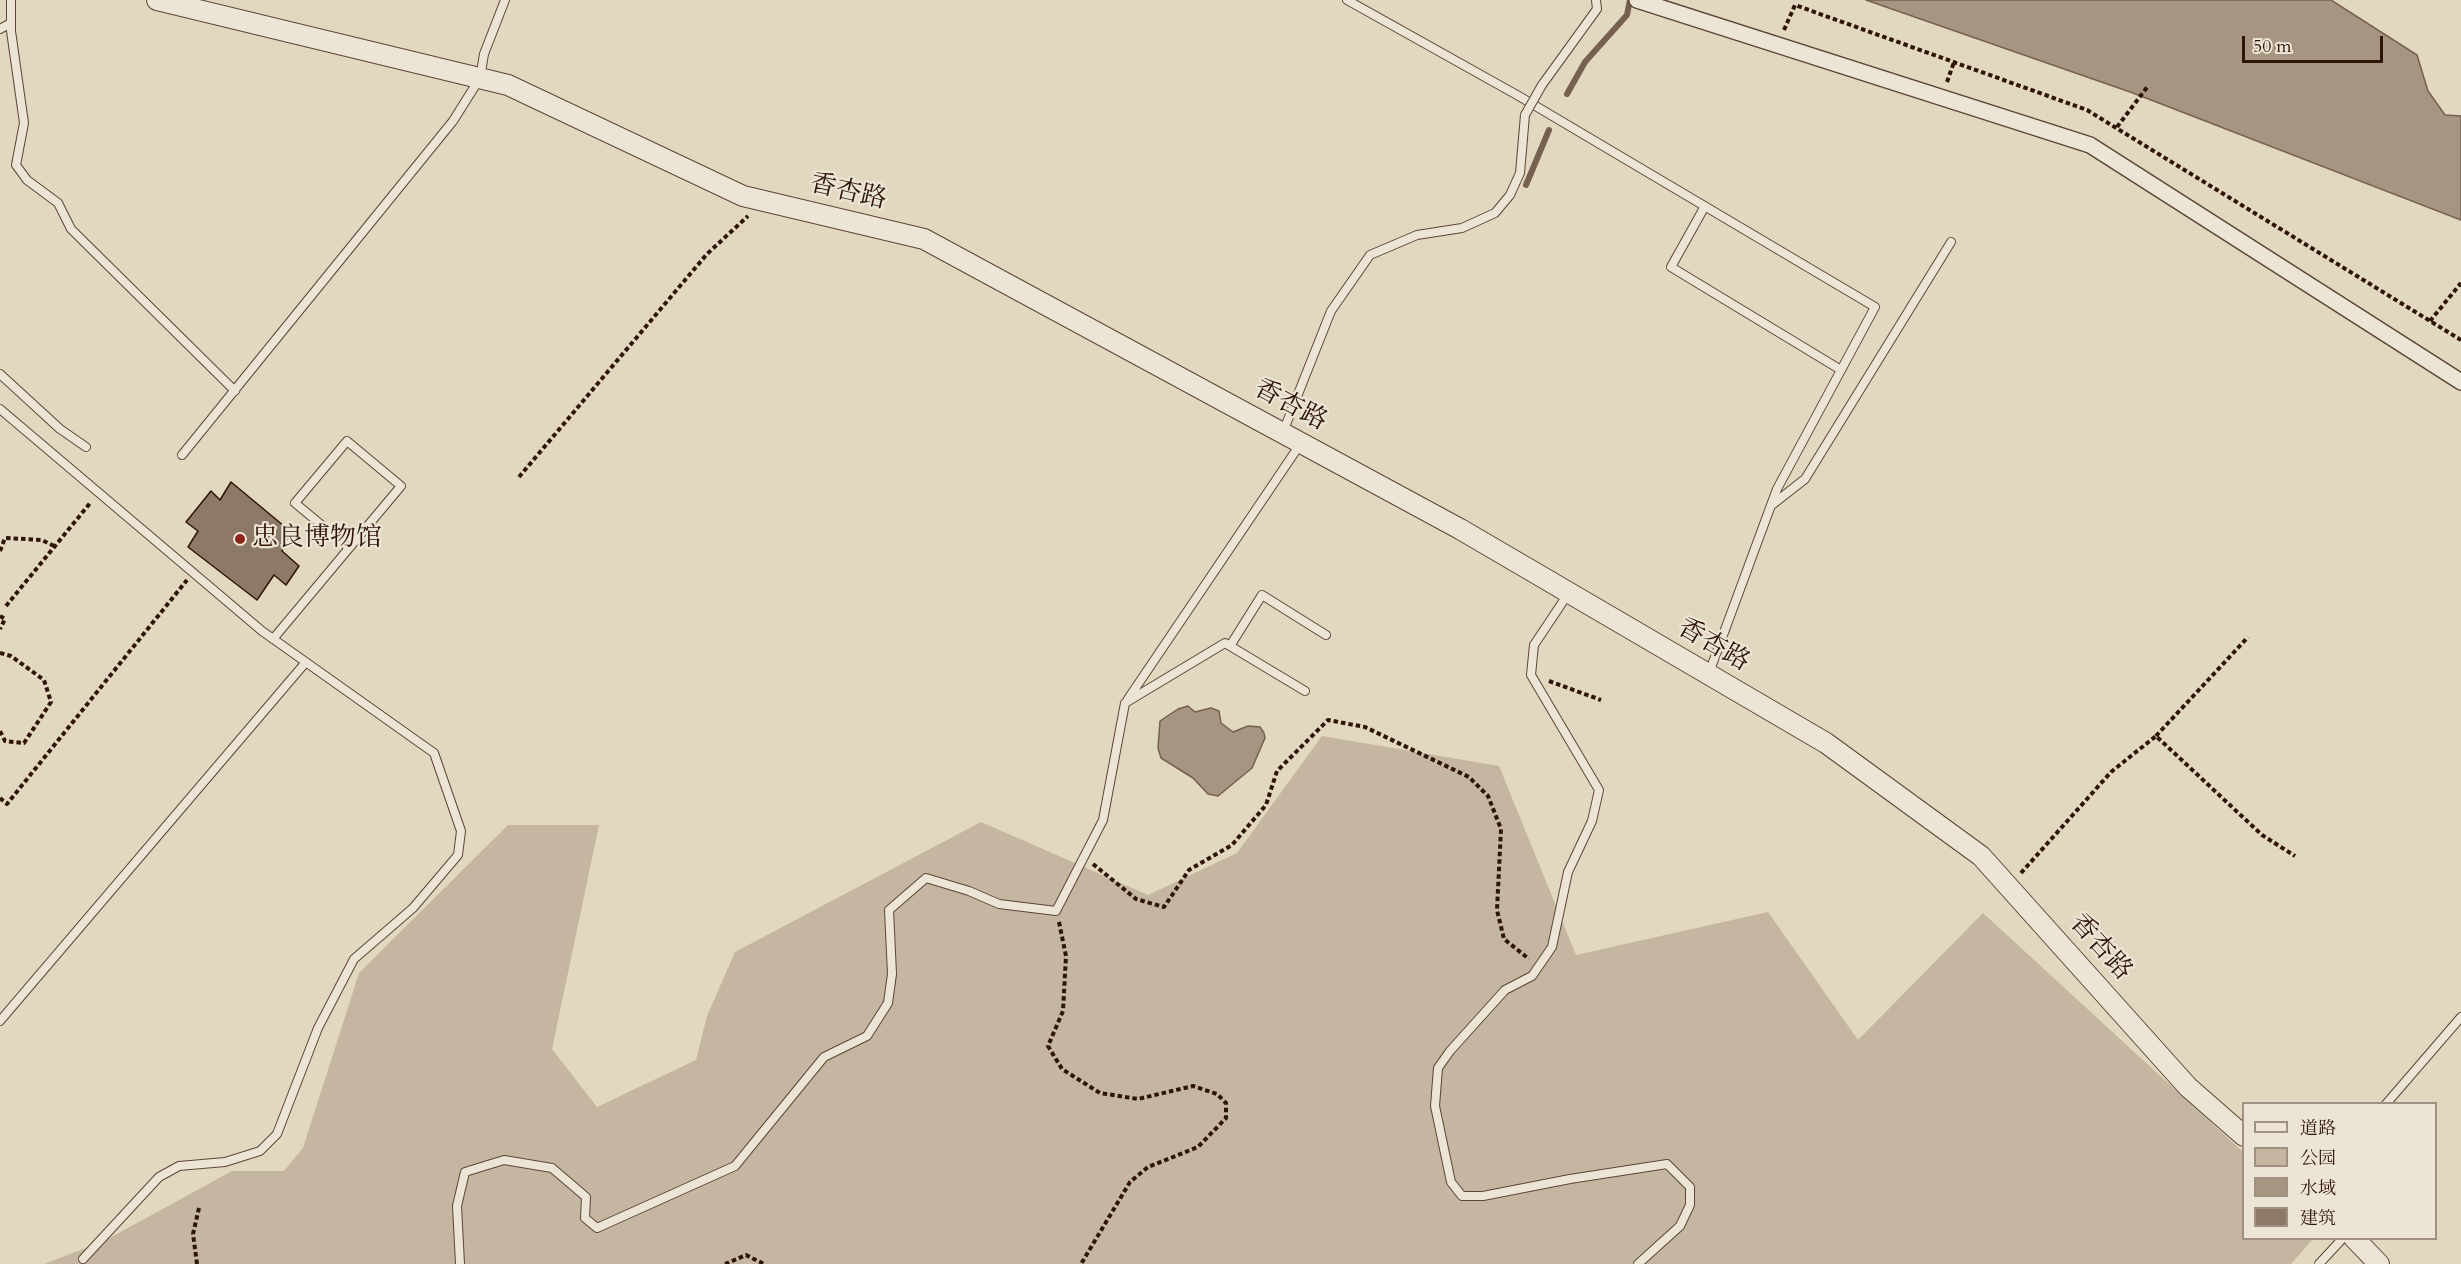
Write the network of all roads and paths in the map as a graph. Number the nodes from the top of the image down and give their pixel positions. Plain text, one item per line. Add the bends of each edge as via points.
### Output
1 (11, 0) edge
2 (157, 0) edge
3 (505, 0) edge
4 (1347, 0) edge
5 (1596, 0) edge
6 (1640, 1) edge
7 (11, 22) junction
8 (0, 29) edge
9 (480, 78) junction
10 (2148, 86) dead end
11 (2117, 127) dead end
12 (764, 201) junction
13 (1705, 206) junction
14 (1951, 242) dead end
15 (2461, 283) edge
16 (2430, 321) dead end
17 (1841, 370) junction
18 (0, 374) edge
19 (2461, 382) edge
20 (235, 391) junction
21 (0, 409) edge
22 (1283, 433) junction
23 (1301, 443) junction
24 (86, 447) dead end
25 (182, 455) dead end
26 (519, 477) dead end
27 (99, 493) junction
28 (1772, 505) junction
29 (54, 546) junction
30 (348, 547) junction
31 (0, 551) edge
32 (192, 573) junction
33 (1569, 593) junction
34 (6, 606) dead end
35 (0, 616) edge
36 (0, 629) edge
37 (1326, 635) dead end
38 (2248, 637) dead end
39 (273, 639) junction
40 (1230, 646) junction
41 (0, 653) edge
42 (306, 662) junction
43 (1708, 674) junction
44 (1531, 675) junction
45 (1305, 691) dead end
46 (1602, 700) dead end
47 (1125, 703) junction
48 (0, 731) edge
49 (2156, 736) junction
50 (0, 798) edge
51 (1084, 856) junction
52 (2295, 856) dead end
53 (2008, 887) junction
54 (1056, 911) junction
55 (1539, 967) junction
56 (2461, 1017) edge
57 (0, 1021) edge
58 (2388, 1102) edge
59 (2242, 1134) edge
60 (199, 1208) dead end
61 (2342, 1240) edge
62 (2355, 1240) edge
63 (83, 1259) dead end
64 (197, 1264) edge
65 (460, 1264) edge
66 (725, 1264) edge
67 (764, 1264) edge
68 (1081, 1264) edge
69 (1638, 1264) edge
70 (2319, 1264) edge
71 (2379, 1264) edge

1 - 7 lane
2 - 9 street, 香杏路
3 - 9 lane via 484,54
4 - 13 lane
5 - 22 lane, bridge via 1597,9 1525,115 1520,173 1510,195 1495,213 1462,228 1416,235 1370,255 1331,311
6 - 19 street via 2090,145
7 - 8 lane
7 - 20 lane via 24,123 16,165 27,180 58,203 71,229
9 - 12 street, 香杏路 via 508,85 742,196
9 - 20 lane via 453,121
10 - 11 path
12 - 22 street, 香杏路 via 924,238
12 - 26 path via 707,254
13 - 17 lane via 1671,267
13 - 17 lane via 1875,307
14 - 28 lane via 1805,479
15 - 16 path
17 - 28 lane
18 - 24 lane via 60,429
20 - 25 lane
21 - 27 lane
22 - 23 street, 香杏路
23 - 33 street, 香杏路
23 - 47 lane
27 - 29 path
27 - 32 lane
28 - 43 lane
29 - 31 path via 42,540 5,538
29 - 34 path
30 - 30 lane via 401,486 347,441 295,503
30 - 39 lane
32 - 39 lane
32 - 50 path via 7,804
33 - 43 street, 香杏路
33 - 44 lane via 1534,645
35 - 36 path via 5,619
37 - 40 lane via 1262,595
38 - 49 path
39 - 42 lane
40 - 45 lane
40 - 47 lane via 1224,643
41 - 48 path via 11,656 44,680 51,702 24,743 5,741
42 - 57 lane
42 - 63 lane via 434,753 461,831 458,855 413,909 354,959 318,1028 278,1134 260,1151 225,1162 179,1166 159,1178
43 - 53 street, 香杏路 via 1826,743 1981,856
44 - 46 path
44 - 55 lane via 1599,790 1592,821 1569,872 1552,947
47 - 51 lane via 1103,820
49 - 52 path via 2262,835
49 - 53 path via 2111,772
51 - 54 lane
51 - 55 path via 1136,899 1164,907 1189,870 1232,845 1266,805 1277,771 1328,720 1365,727 1469,777 1488,796 1501,829 1497,910 1504,939
53 - 59 street, 香杏路 via 2188,1087
54 - 65 lane via 999,904 926,878 889,910 892,974 888,1003 867,1036 824,1057 735,1166 597,1228 585,1218 586,1197 552,1168 504,1160 465,1172 457,1206
54 - 68 path via 1066,956 1064,1011 1048,1046 1062,1069 1100,1093 1138,1098 1193,1086 1217,1094 1226,1103 1226,1118 1198,1147 1148,1167 1130,1182
55 - 69 lane via 1532,976 1505,990 1438,1068 1435,1106 1451,1182 1462,1196 1483,1197 1667,1164 1690,1187 1690,1205 1680,1226
56 - 58 lane
60 - 64 path via 194,1234
61 - 70 lane
62 - 71 street
66 - 67 path via 746,1255

